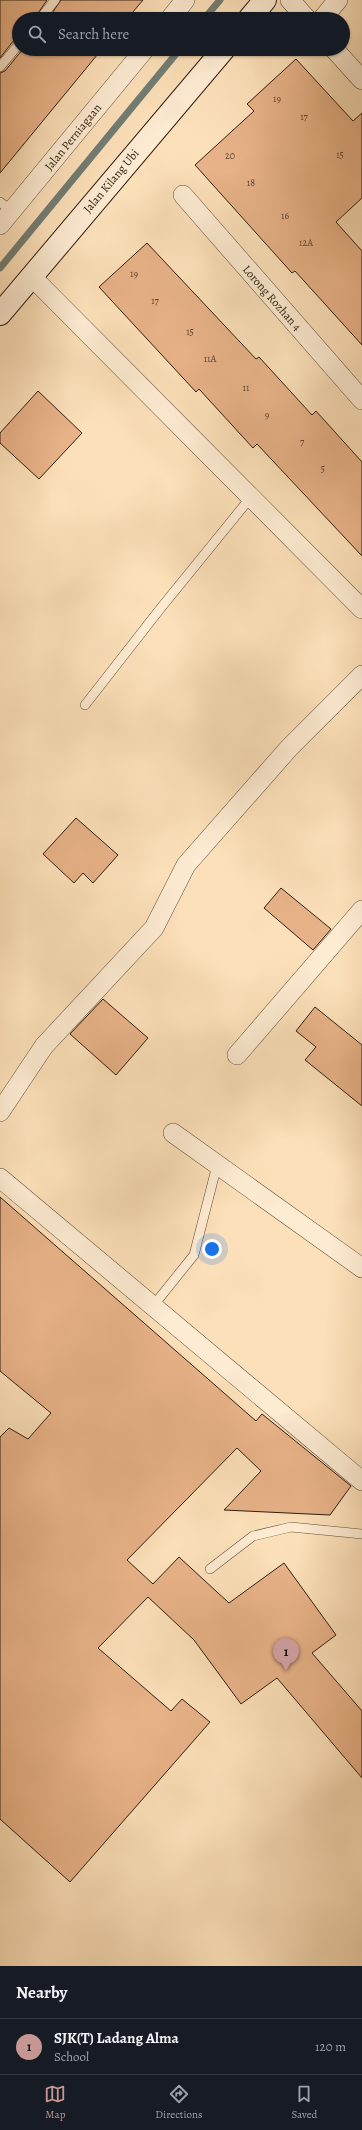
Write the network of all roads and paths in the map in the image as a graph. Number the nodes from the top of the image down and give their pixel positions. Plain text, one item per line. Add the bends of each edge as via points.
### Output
1 (56, 0) edge
2 (185, 0) edge
3 (265, 0) edge
4 (290, 0) edge
5 (338, 0) edge
6 (46, 12) edge
7 (176, 12) edge
8 (255, 12) edge
9 (301, 12) edge
10 (328, 12) edge
11 (12, 52) edge
12 (139, 56) edge
13 (218, 56) edge
14 (340, 56) edge
15 (0, 67) edge
16 (362, 80) edge
17 (183, 196) dead end
18 (4, 213) edge
19 (31, 276) junction
20 (0, 314) edge
21 (362, 400) edge
22 (251, 497) junction
23 (362, 609) edge
24 (362, 675) edge
25 (85, 705) dead end
26 (362, 910) edge
27 (237, 1055) dead end
28 (0, 1112) edge
29 (173, 1133) dead end
30 (217, 1165) junction
31 (0, 1178) edge
32 (362, 1268) edge
33 (153, 1306) junction
34 (362, 1481) edge
35 (362, 1534) edge
36 (210, 1569) dead end

1 - 6 lane
2 - 7 street
3 - 8 main road
4 - 9 street
5 - 10 street
11 - 15 lane
12 - 18 street, Jalan Perniagaan
13 - 19 main road, Jalan Kilang Ubi
14 - 16 street
17 - 21 street, Lorong Rozhan 4
19 - 20 main road, Jalan Kilang Ubi
19 - 22 street
22 - 23 street
22 - 25 lane
24 - 28 street via 289,748 186,865 154,928 44,1046
26 - 27 street
29 - 30 street
30 - 32 street
30 - 33 lane via 194,1255
31 - 33 street
33 - 34 street
35 - 36 lane via 291,1527 253,1536

